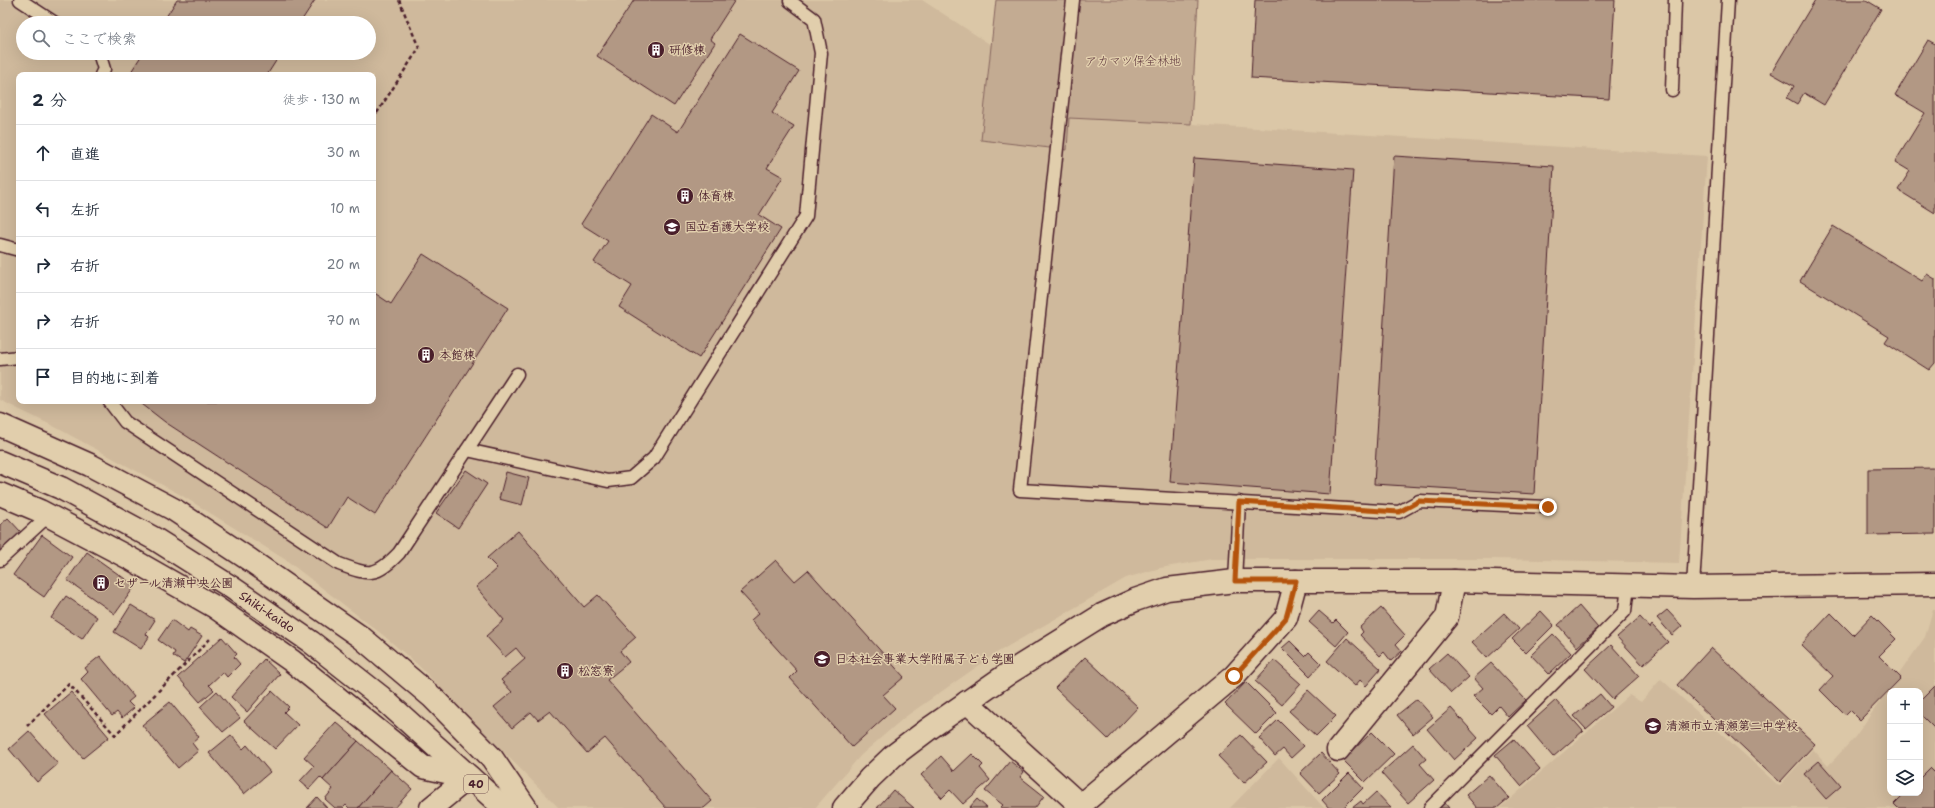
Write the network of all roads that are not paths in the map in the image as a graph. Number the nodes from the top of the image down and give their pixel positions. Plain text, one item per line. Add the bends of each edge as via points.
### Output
1 (20, 0) edge
2 (1073, 0) edge
3 (1674, 0) edge
4 (1728, 0) edge
5 (790, 1) dead end
6 (44, 16) edge
7 (101, 60) edge
8 (102, 72) edge
9 (1672, 90) dead end
10 (0, 245) edge
11 (16, 249) edge
12 (16, 357) edge
13 (0, 359) edge
14 (517, 374) dead end
15 (111, 404) edge
16 (0, 425) edge
17 (467, 450) junction
18 (0, 462) edge
19 (0, 494) edge
20 (1239, 502) junction
21 (1548, 507) dead end
22 (48, 516) junction
23 (0, 560) edge
24 (1235, 581) junction
25 (1296, 581) junction
26 (1454, 581) junction
27 (1935, 584) edge
28 (1628, 586) junction
29 (1693, 587) junction
30 (967, 702) junction
31 (1338, 750) dead end
32 (469, 777) junction
33 (1078, 807) edge
34 (431, 808) edge
35 (504, 808) edge
36 (526, 808) edge
37 (844, 808) edge
38 (1430, 808) edge

1 - 6 lane
2 - 20 lane via 1020,490
3 - 9 lane
4 - 29 lane
5 - 17 lane via 814,19 821,53 806,216 654,458 631,478 608,481
7 - 8 lane
10 - 11 lane
12 - 13 lane
14 - 17 lane
15 - 17 lane via 125,422 339,564 365,574 386,567 399,553
16 - 36 street via 90,466 173,509 362,638 432,697 492,758
18 - 32 street, Shiki-kaido / 40 via 61,488 155,539 231,587 311,642 380,697
19 - 22 street
20 - 21 lane via 1399,512 1419,501
20 - 24 lane
22 - 23 lane
22 - 32 street via 131,559 231,618 292,660 423,767
24 - 25 street
24 - 30 street via 1167,589 1135,600 1109,612 1008,673
25 - 26 street
25 - 33 street via 1286,618 1234,676
26 - 28 street
26 - 31 street via 1447,617
27 - 29 street
28 - 29 street
28 - 38 lane via 1625,611
30 - 33 street
30 - 37 street via 893,756
32 - 34 street
32 - 35 street, Shiki-kaido / 40

